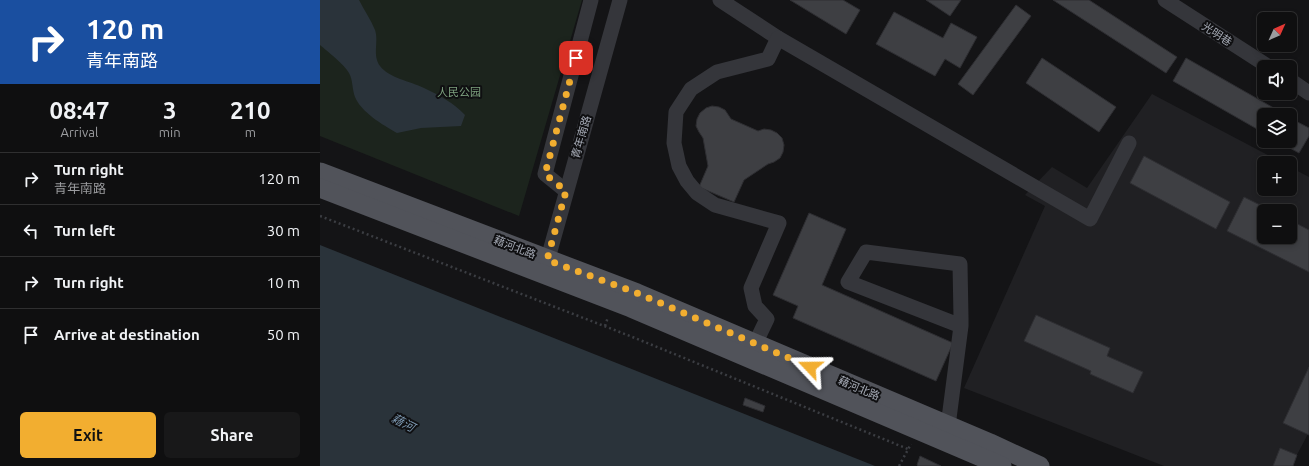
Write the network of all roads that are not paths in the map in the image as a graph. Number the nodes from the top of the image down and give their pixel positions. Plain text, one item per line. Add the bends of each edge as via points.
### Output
1 (591, 0) edge
2 (620, 0) edge
3 (720, 0) edge
4 (1165, 0) edge
5 (778, 38) junction
6 (1258, 60) edge
7 (1297, 84) edge
8 (1309, 92) edge
9 (1129, 143) dead end
10 (320, 172) edge
11 (320, 188) edge
12 (566, 191) junction
13 (545, 267) junction
14 (960, 326) junction
15 (755, 344) junction
16 (948, 426) junction
17 (1002, 466) edge
18 (1040, 466) edge

1 - 12 street via 545,174
2 - 12 street, 青年南路
3 - 5 street
4 - 6 street, 光明巷
5 - 9 street via 1090,219
5 - 15 street via 768,59 717,72 691,89 676,112 676,156 679,166 697,193 715,205 780,223 751,288 755,306 767,319
7 - 8 street
10 - 13 main road, 藉河北路
11 - 13 main road, 藉河北路
12 - 13 street, 青年南路
13 - 15 main road, 藉河北路 via 637,293
13 - 17 main road, 藉河北路 via 631,308
14 - 14 street via 960,264 866,252 848,282
14 - 16 street
15 - 16 main road, 藉河北路
16 - 18 main road, 藉河北路

